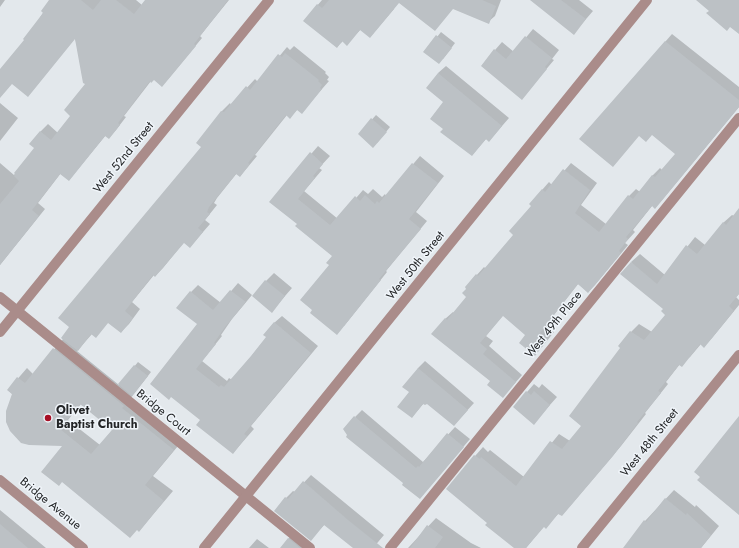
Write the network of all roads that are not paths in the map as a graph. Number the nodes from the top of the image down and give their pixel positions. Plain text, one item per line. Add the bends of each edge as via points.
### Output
1 (269, 0) edge
2 (647, 0) edge
3 (739, 118) edge
4 (0, 297) edge
5 (17, 311) junction
6 (0, 332) edge
7 (739, 355) edge
8 (0, 480) edge
9 (246, 497) junction
10 (83, 548) edge
11 (204, 548) edge
12 (310, 548) edge
13 (390, 548) edge
14 (582, 548) edge

1 - 5 street, West 52nd Street
2 - 9 street, West 50th Street
3 - 13 street, West 49th Place
4 - 5 street, Bridge Court
5 - 6 street, West 52nd Street
5 - 9 street, Bridge Court
7 - 14 street, West 48th Street
8 - 10 street, Bridge Avenue
9 - 11 street, West 50th Street
9 - 12 street, Bridge Court

